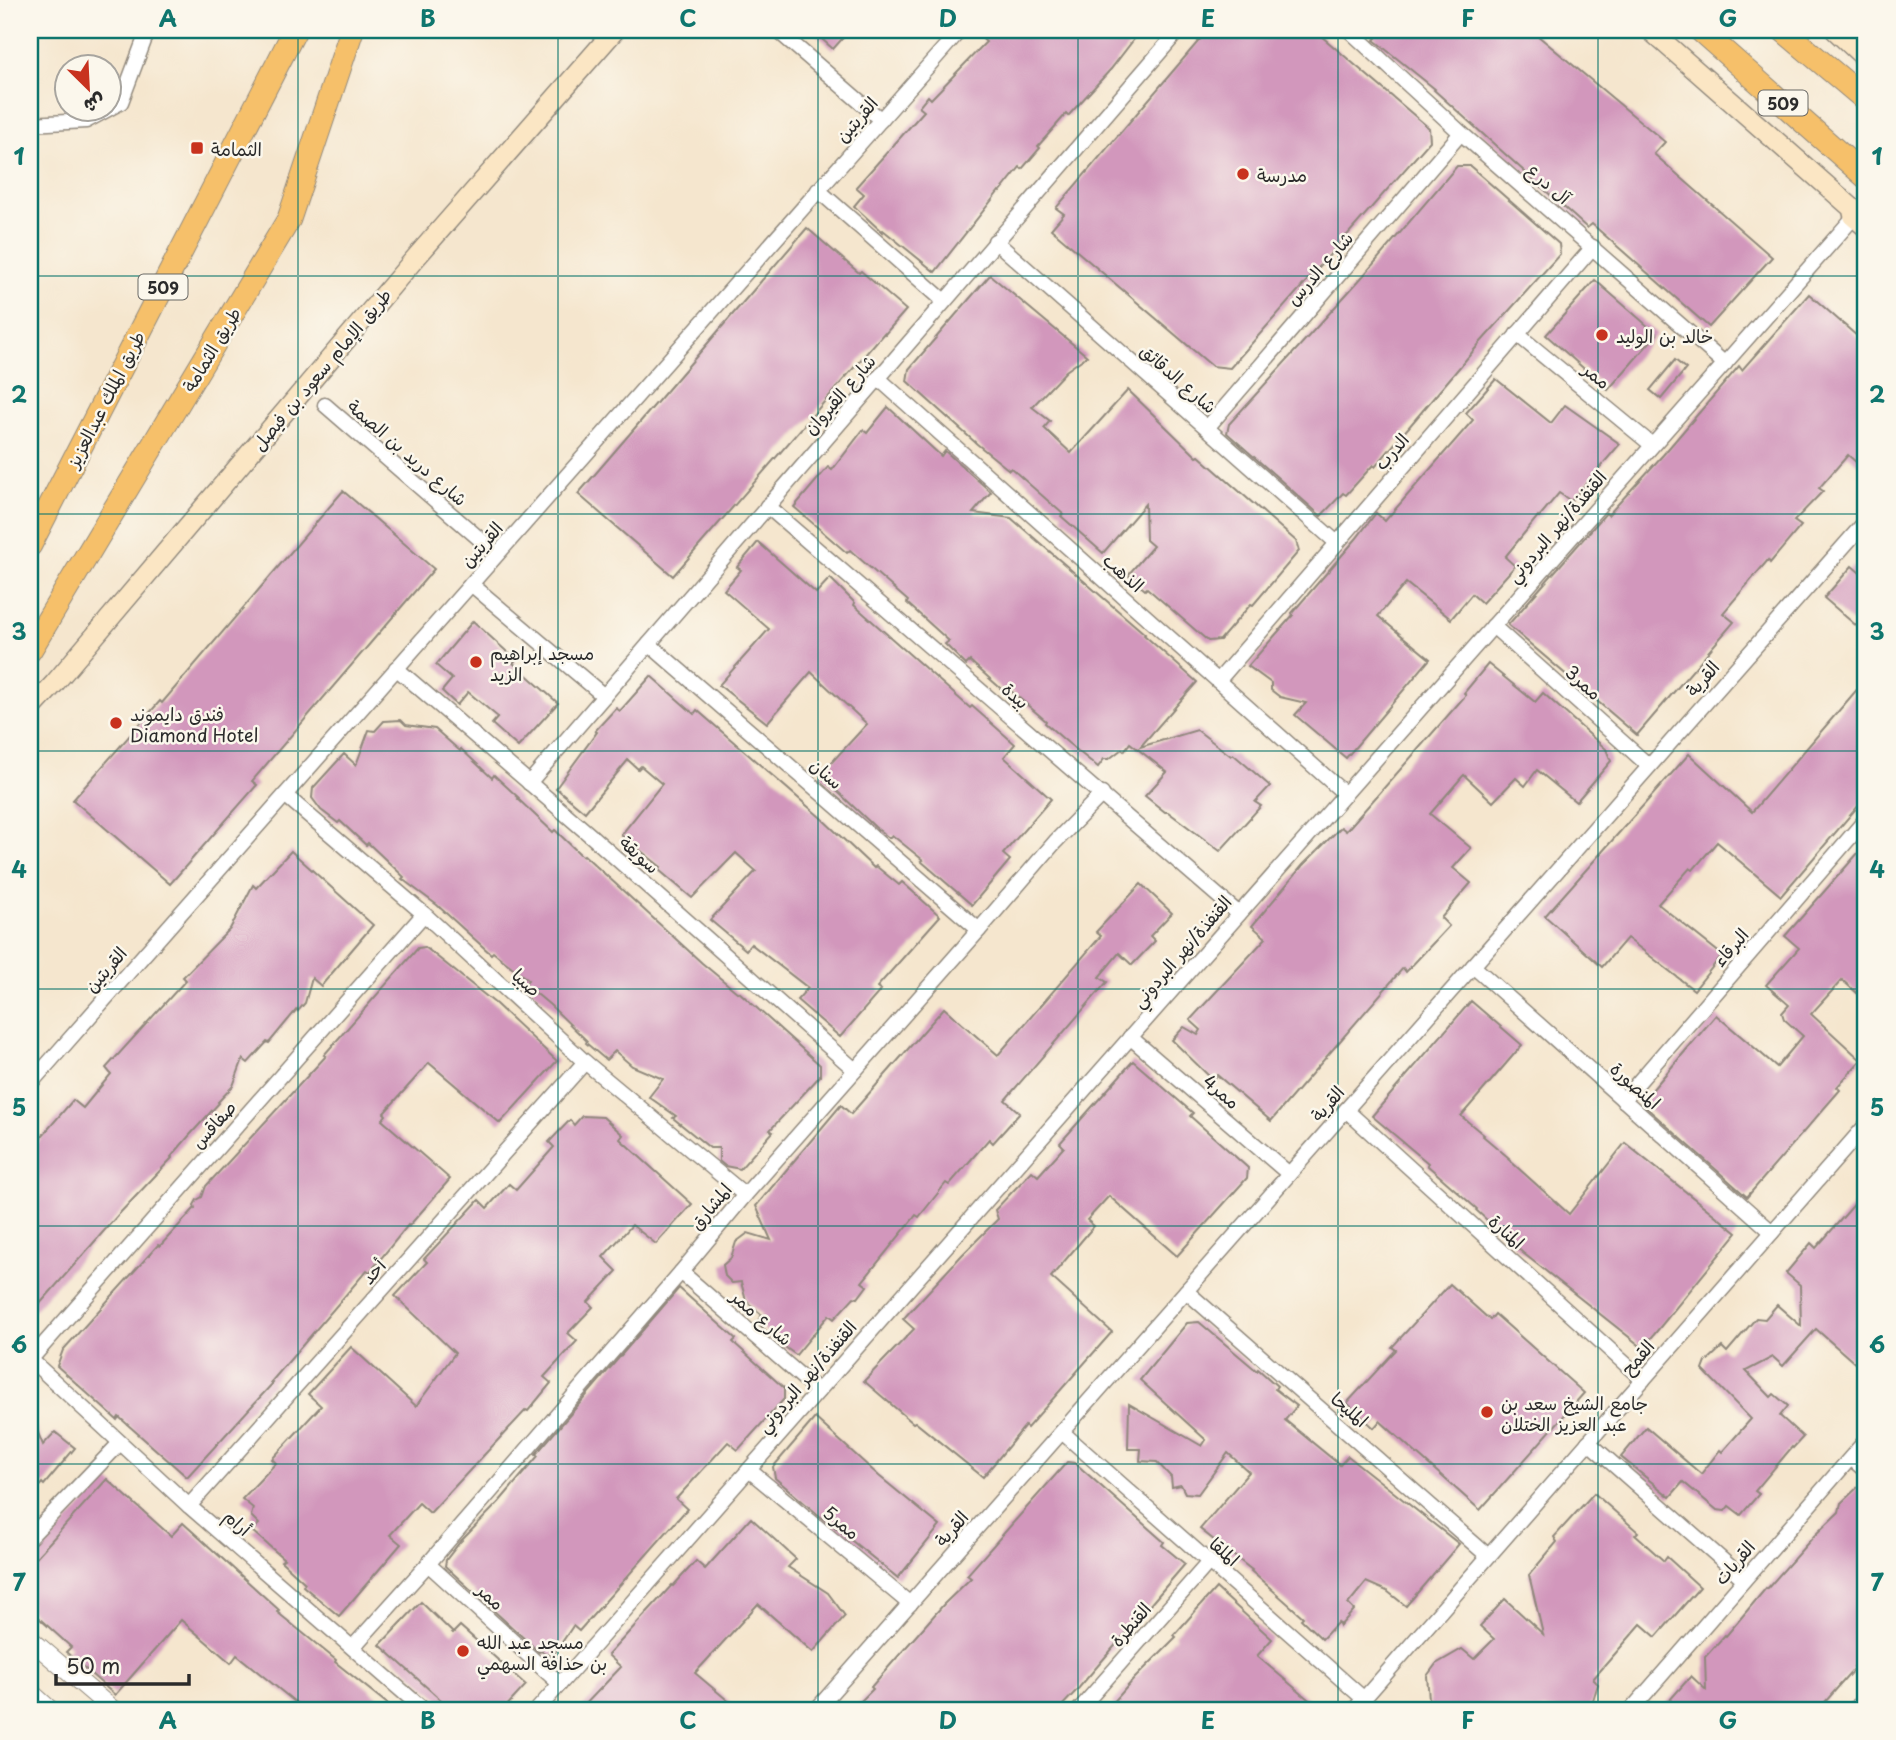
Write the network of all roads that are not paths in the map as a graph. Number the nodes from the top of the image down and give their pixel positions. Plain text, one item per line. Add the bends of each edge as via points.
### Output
1 (148, 30) edge
2 (295, 30) edge
3 (352, 30) edge
4 (615, 30) edge
5 (777, 30) edge
6 (960, 30) edge
7 (1179, 30) edge
8 (1349, 30) edge
9 (1650, 30) edge
10 (1700, 30) edge
11 (1783, 30) edge
12 (1835, 30) edge
13 (1866, 59) edge
14 (1866, 100) edge
15 (881, 120) junction
16 (30, 124) edge
17 (1461, 133) junction
18 (1866, 177) edge
19 (818, 190) junction
20 (1860, 222) edge
21 (995, 241) junction
22 (1593, 247) junction
23 (944, 301) junction
24 (1517, 334) junction
25 (1725, 364) junction
26 (878, 378) junction
27 (325, 405) dead end
28 (1207, 428) junction
29 (1653, 445) junction
30 (767, 506) junction
31 (1866, 521) edge
32 (1337, 543) junction
33 (30, 545) edge
34 (497, 554) junction
35 (471, 584) junction
36 (1493, 626) junction
37 (649, 644) junction
38 (30, 650) edge
39 (396, 668) junction
40 (1218, 681) junction
41 (604, 696) junction
42 (30, 710) edge
43 (1650, 766) junction
44 (529, 783) junction
45 (1102, 794) junction
46 (1345, 794) junction
47 (285, 795) junction
48 (1866, 819) edge
49 (424, 914) junction
50 (1239, 914) junction
51 (979, 930) junction
52 (1474, 966) junction
53 (1130, 1037) junction
54 (585, 1062) junction
55 (855, 1070) junction
56 (30, 1084) edge
57 (1623, 1100) junction
58 (1346, 1110) junction
59 (1866, 1125) edge
60 (1289, 1174) junction
61 (745, 1195) junction
62 (1772, 1232) junction
63 (681, 1272) junction
64 (1186, 1291) junction
65 (30, 1359) edge
66 (1643, 1380) junction
67 (818, 1391) junction
68 (1062, 1432) junction
69 (1866, 1440) edge
70 (120, 1443) junction
71 (1588, 1443) junction
72 (1851, 1458) junction
73 (748, 1470) junction
74 (1866, 1471) edge
75 (189, 1506) junction
76 (30, 1537) edge
77 (1488, 1556) junction
78 (1209, 1562) junction
79 (428, 1564) junction
80 (1744, 1579) junction
81 (910, 1604) junction
82 (30, 1639) edge
83 (353, 1647) junction
84 (560, 1684) junction
85 (30, 1692) edge
86 (1866, 1697) edge
87 (1364, 1699) junction
88 (50, 1710) edge
89 (113, 1710) edge
90 (424, 1710) edge
91 (537, 1710) edge
92 (816, 1710) edge
93 (1079, 1710) edge
94 (1354, 1710) edge
95 (1631, 1710) edge
96 (1854, 1710) edge

1 - 16 street via 121,102 86,121
2 - 33 main road, طريق الملك عبدالعزيز / 509
3 - 38 main road, طريق الثمامة via 289,219
4 - 42 main road, طريق الإمام سعود بن فيصل
5 - 15 street
6 - 15 street, القريتين
7 - 21 street, شارع القيروان
8 - 17 street, آل درع
9 - 20 main road via 1852,208
10 - 18 main road, 509
11 - 14 main road
12 - 13 main road
15 - 19 street, القريتين
17 - 22 street, آل درع
17 - 28 street, شارع الدرس
19 - 23 street
19 - 34 street, القريتين
20 - 25 street, القنفذة/نهر البردوني
21 - 23 street, شارع القيروان
21 - 28 street, شارع الدقائق
22 - 24 street, الدرب
22 - 25 street, آل درع
23 - 26 street, شارع القيروان
24 - 29 street, ممر
24 - 32 street, الدرب
25 - 29 street, القنفذة/نهر البردوني
26 - 30 street, شارع القيروان
26 - 40 street, الذهب
27 - 34 street, شارع دريد بن الصمة
28 - 32 street, شارع الدقائق
29 - 36 street, القنفذة/نهر البردوني
30 - 37 street, شارع القيروان
30 - 45 street, بيدة
31 - 43 street, القرية
32 - 40 street, الدرب
34 - 35 street, القريتين
35 - 39 street, القريتين
35 - 41 street
36 - 43 street, ممر3
36 - 46 street, القنفذة/نهر البردوني
37 - 41 street, شارع القيروان
37 - 51 street, سنان
39 - 44 street, سويقة
39 - 47 street, القريتين
40 - 46 street, الذهب
41 - 44 street, شارع القيروان
43 - 52 street, القرية
44 - 55 street, سويقة
45 - 50 street, بيدة
45 - 51 street, المشارق
46 - 50 street, القنفذة/نهر البردوني
47 - 49 street, صبيا
47 - 56 street, القريتين
48 - 57 street, البرقاء
49 - 54 street, صبيا
49 - 65 street, صفاقس
50 - 53 street, القنفذة/نهر البردوني
51 - 55 street, المشارق
52 - 57 street, المنصورة
52 - 58 street, القرية
53 - 60 street, ممر4
53 - 67 street, القنفذة/نهر البردوني
54 - 61 street, صبيا
54 - 75 street, أحد
55 - 61 street, المشارق
57 - 62 street, المنصورة
58 - 60 street, القرية
58 - 66 street, المنارة
59 - 62 street, القمح
60 - 64 street, القرية
61 - 63 street, المشارق
62 - 66 street, القمح
63 - 67 street, شارع ممر
63 - 79 street, المشارق
64 - 68 street, القرية
64 - 77 street, المليحا
65 - 70 street, أرام
66 - 71 street, القمح
67 - 73 street, القنفذة/نهر البردوني
68 - 78 street, الملقا
68 - 81 street, القرية
69 - 72 street, القريات
70 - 75 street, أرام
70 - 76 street
71 - 77 street, القمح
71 - 80 street
72 - 74 street
72 - 80 street, القريات
73 - 81 street, ممر5
73 - 84 street, القنفذة/نهر البردوني
75 - 83 street, أرام
77 - 87 street, القمح
78 - 87 street, الملقا
78 - 93 street, القنطرة
79 - 83 street, المشارق
79 - 84 street, ممر
80 - 95 street, القريات
81 - 92 street, القرية
82 - 89 street
83 - 90 street, أرام
84 - 91 street, القنفذة/نهر البردوني
85 - 88 street
86 - 96 street
87 - 94 street, القمح

